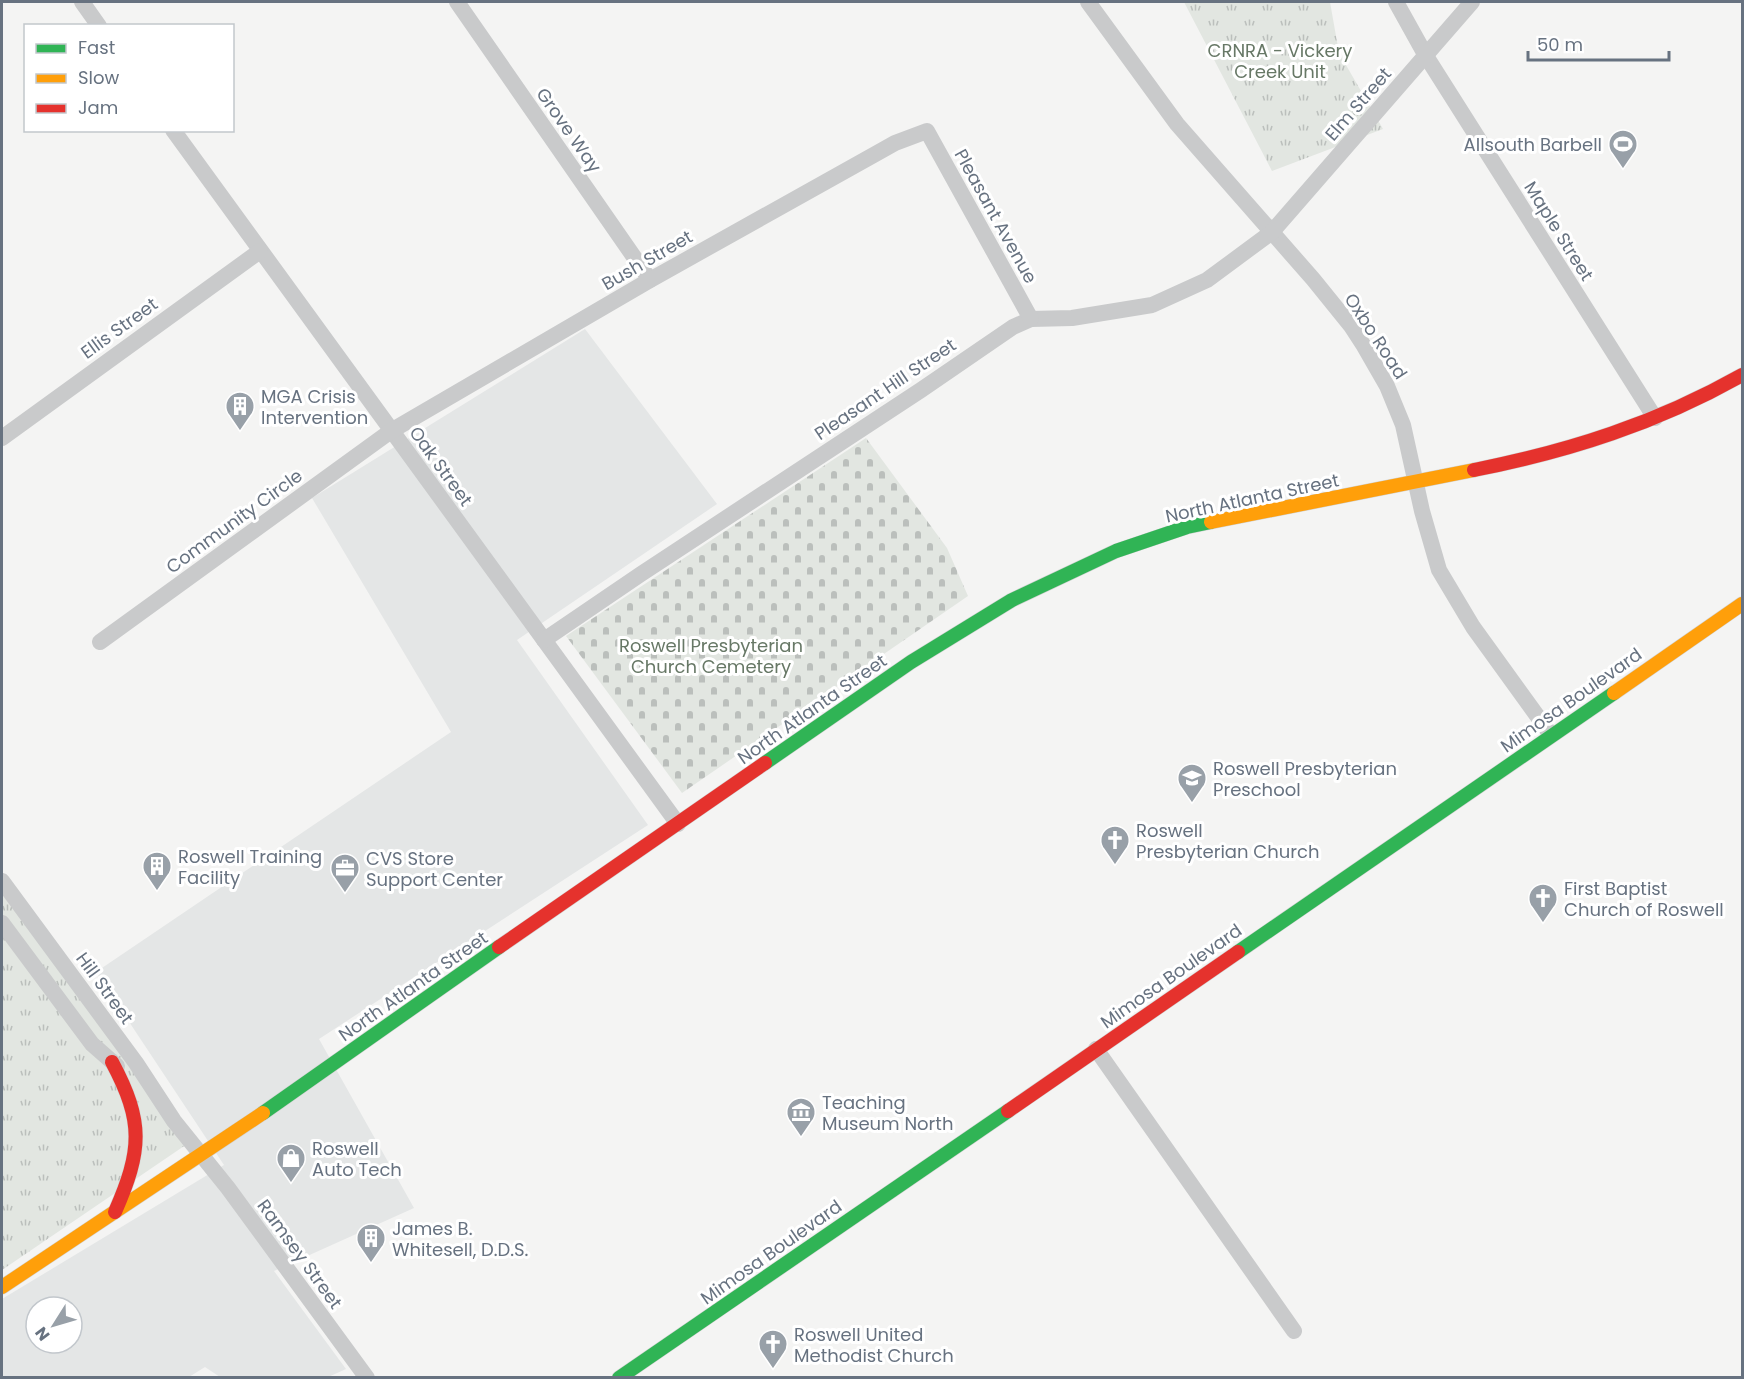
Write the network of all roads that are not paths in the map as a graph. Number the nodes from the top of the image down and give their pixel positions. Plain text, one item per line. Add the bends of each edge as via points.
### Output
1 (82, 2) edge
2 (457, 2) edge
3 (1088, 2) edge
4 (1396, 2) edge
5 (1472, 2) edge
6 (98, 24) edge
7 (1426, 56) junction
8 (927, 131) joint
9 (174, 132) edge
10 (1272, 232) junction
11 (260, 250) junction
12 (650, 280) junction
13 (1031, 319) junction
14 (1743, 375) edge
15 (1654, 418) junction
16 (391, 431) junction
17 (2, 438) edge
18 (1415, 481) junction
19 (1743, 604) edge
20 (544, 640) junction
21 (100, 642) dead end
22 (1551, 735) junction
23 (678, 824) junction
24 (2, 881) edge
25 (2, 923) edge
26 (1096, 1049) junction
27 (112, 1062) junction
28 (174, 1121) junction
29 (201, 1155) junction
30 (115, 1212) junction
31 (92, 1227) junction
32 (22, 1257) dead end
33 (2, 1287) edge
34 (1294, 1331) dead end
35 (366, 1377) edge
36 (619, 1377) edge

1 - 6 street
2 - 12 street, Grove Way
3 - 10 street, Oxbo Road via 1177,124
4 - 7 street, Maple Street
5 - 7 street, Elm Street
7 - 10 street, Elm Street
7 - 15 street, Maple Street
8 - 12 street, Bush Street via 895,143
8 - 13 street, Pleasant Avenue
9 - 11 street, Oak Street
10 - 13 street, Pleasant Hill Street via 1207,280 1152,304 1072,318
10 - 18 street, Oxbo Road via 1351,326 1376,365 1403,425
11 - 16 street, Oak Street
11 - 17 street, Ellis Street
12 - 16 street, Bush Street
13 - 20 street, Pleasant Hill Street via 1013,327
14 - 15 main road, North Atlanta Street
15 - 18 main road, North Atlanta Street via 1531,459
16 - 20 street, Oak Street
16 - 21 street, Community Circle
18 - 22 street, Oxbo Road via 1439,570 1473,627
18 - 23 main road, North Atlanta Street via 1187,527 1116,551 1048,582 946,639
19 - 22 main road, Mimosa Boulevard
20 - 23 street, Oak Street
22 - 26 main road, Mimosa Boulevard
23 - 29 main road, North Atlanta Street
24 - 28 street, Hill Street
25 - 27 street, Hill Street via 92,1044
26 - 34 street
26 - 36 main road, Mimosa Boulevard
27 - 28 street, Hill Street
27 - 30 main road via 128,1092 138,1137 135,1161
28 - 29 street, Hill Street
29 - 30 main road, North Atlanta Street
29 - 35 street, Ramsey Street
30 - 31 main road, North Atlanta Street
31 - 32 main road
31 - 33 main road, North Atlanta Street

